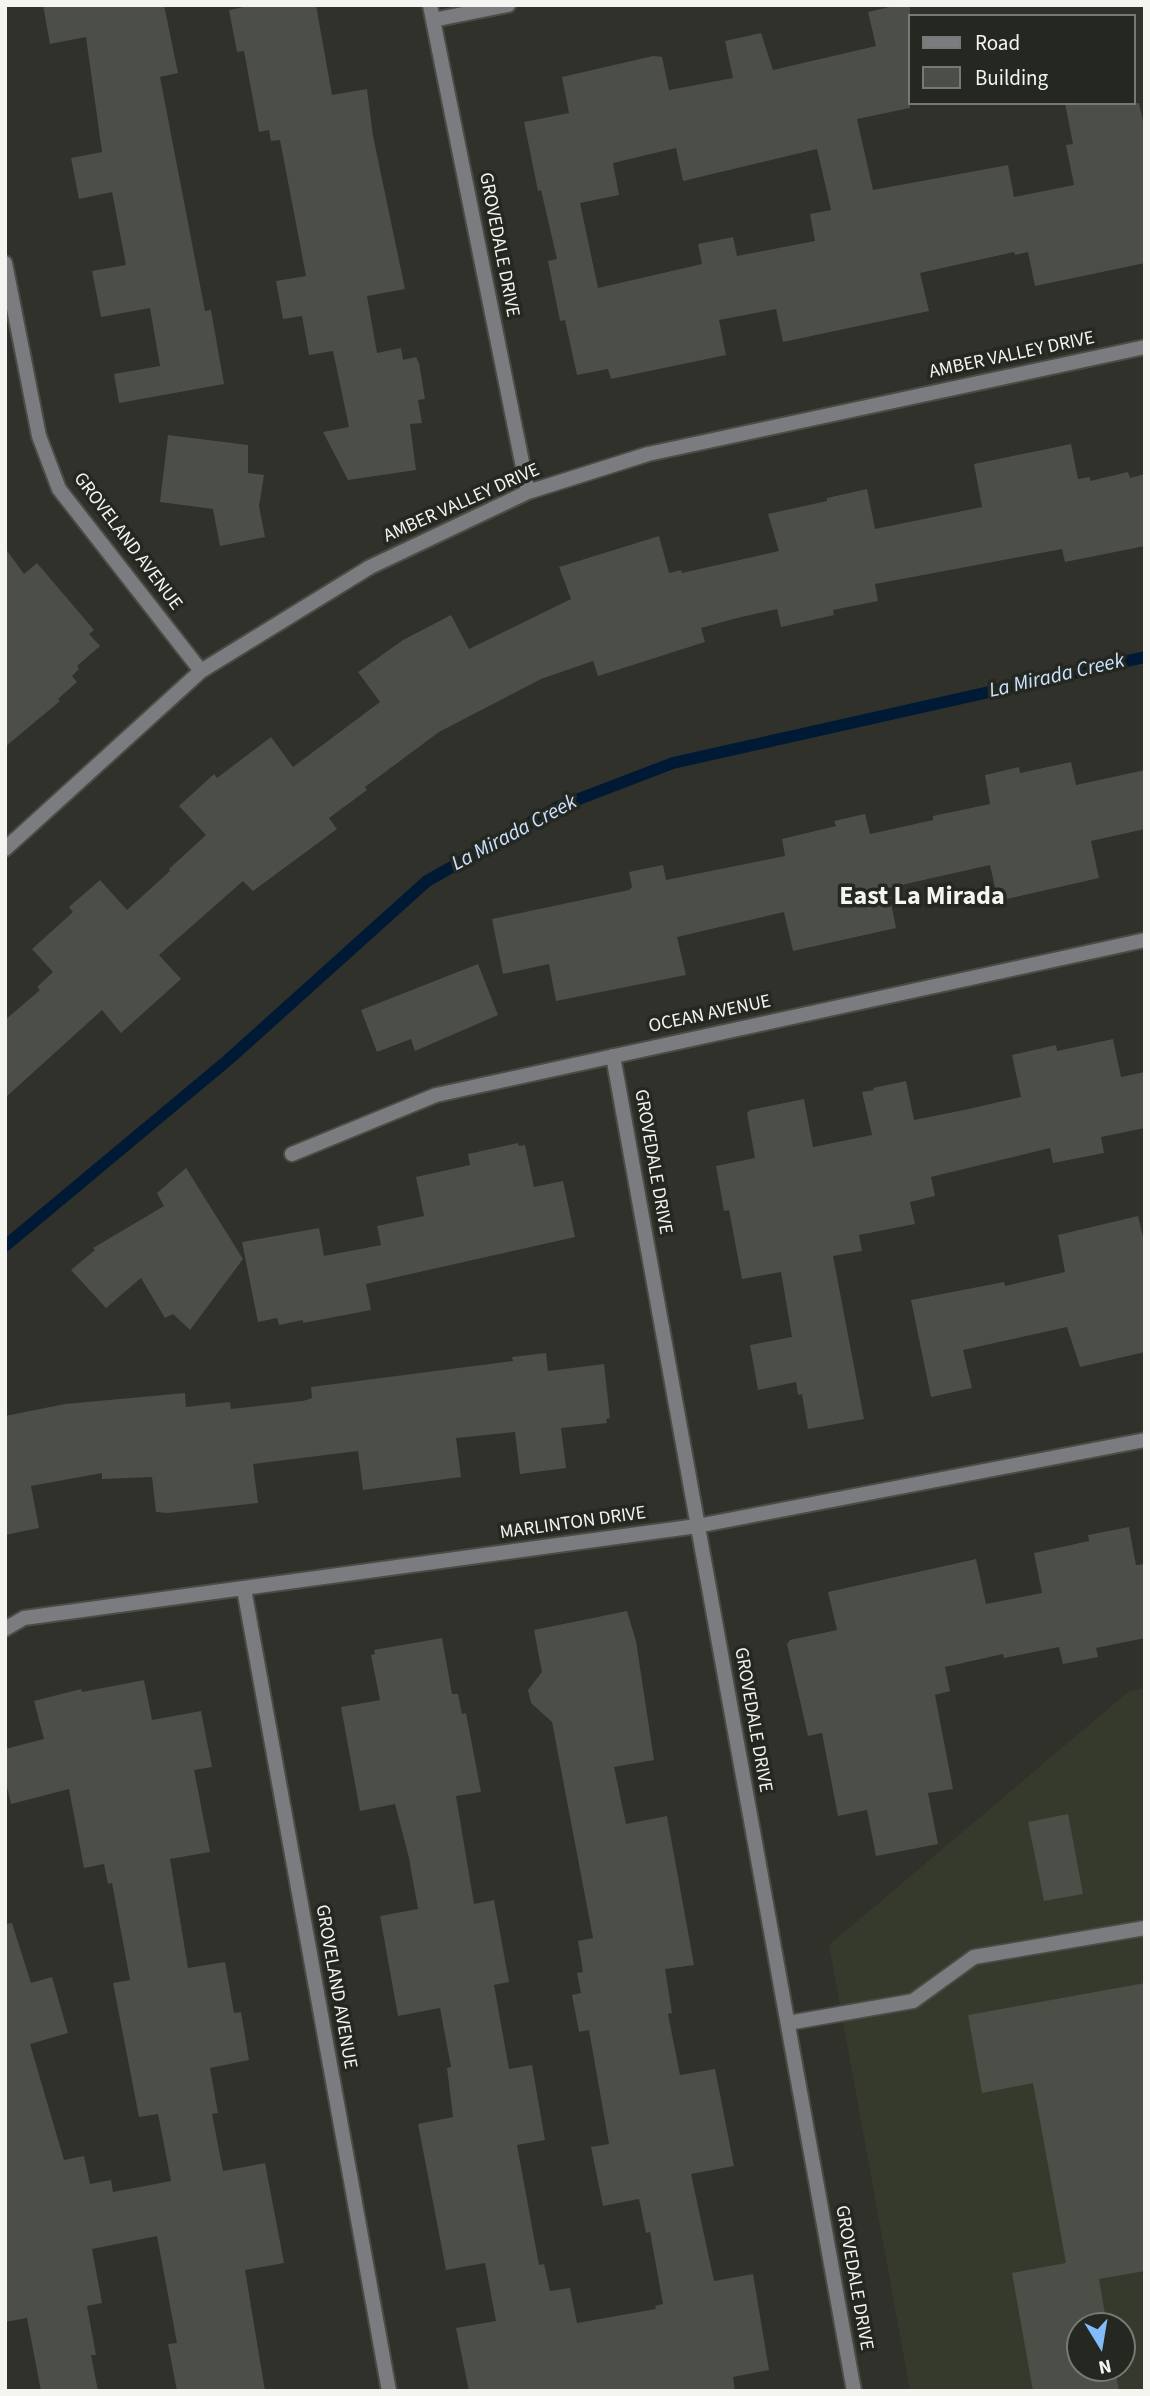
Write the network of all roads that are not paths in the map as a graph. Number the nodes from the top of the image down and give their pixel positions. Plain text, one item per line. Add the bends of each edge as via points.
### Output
1 (508, 5) edge
2 (431, 13) edge
3 (5, 263) edge
4 (1145, 347) edge
5 (528, 492) junction
6 (201, 671) junction
7 (5, 849) edge
8 (1145, 940) edge
9 (613, 1056) junction
10 (292, 1154) dead end
11 (1145, 1440) edge
12 (698, 1526) junction
13 (244, 1589) junction
14 (5, 1629) edge
15 (1145, 1928) edge
16 (788, 2023) junction
17 (389, 2391) edge
18 (854, 2391) edge

1 - 2 street
2 - 5 street, GROVEDALE DRIVE
3 - 6 street, GROVELAND AVENUE via 39,436 59,489
4 - 5 street, AMBER VALLEY DRIVE via 648,454
5 - 6 street, AMBER VALLEY DRIVE via 370,567
6 - 7 street, AMBER VALLEY DRIVE
8 - 9 street, OCEAN AVENUE
9 - 10 street, OCEAN AVENUE via 436,1095
9 - 12 street, GROVEDALE DRIVE
11 - 12 street, MARLINTON DRIVE
12 - 13 street, MARLINTON DRIVE
12 - 16 street, GROVEDALE DRIVE
13 - 14 street, MARLINTON DRIVE via 24,1618
13 - 17 street, GROVELAND AVENUE
15 - 16 street via 974,1957 913,2001
16 - 18 street, GROVEDALE DRIVE

